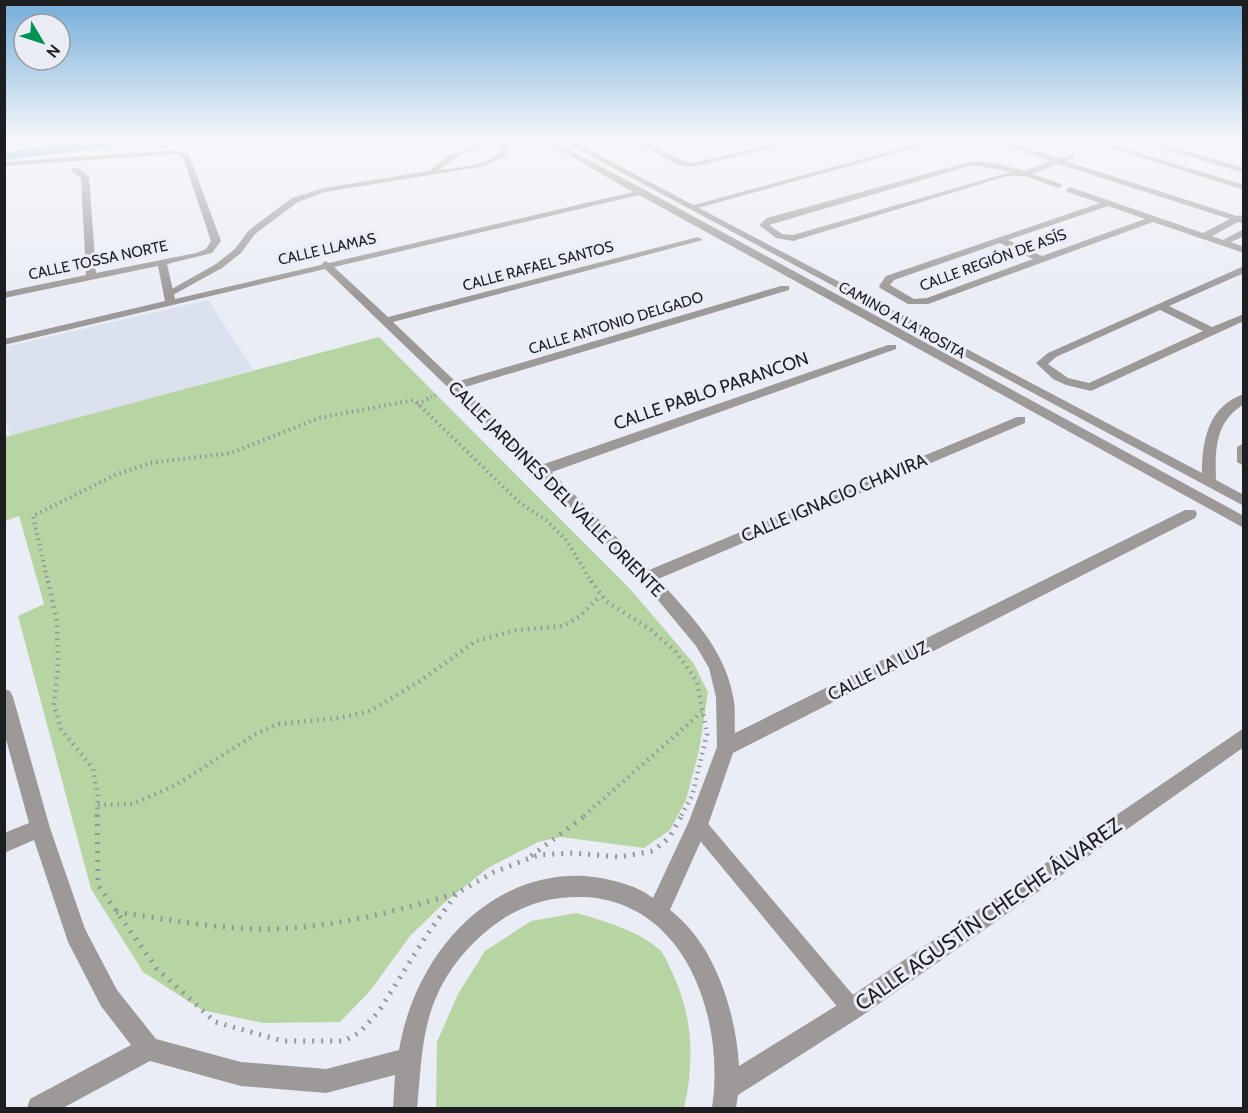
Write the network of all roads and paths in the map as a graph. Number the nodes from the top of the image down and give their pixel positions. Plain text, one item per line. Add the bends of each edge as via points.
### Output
1 (86, 193) edge
2 (199, 193) edge
3 (316, 193) edge
4 (638, 193) joint
5 (668, 193) edge
6 (722, 193) edge
7 (863, 193) edge
8 (884, 193) edge
9 (941, 193) edge
10 (1079, 193) edge
11 (1170, 193) edge
12 (1176, 193) edge
13 (686, 201) junction
14 (1108, 203) junction
15 (905, 204) junction
16 (1242, 216) edge
17 (1152, 219) junction
18 (1244, 232) edge
19 (1204, 236) junction
20 (698, 240) dead end
21 (998, 240) junction
22 (1223, 243) junction
23 (1244, 250) edge
24 (1040, 259) junction
25 (162, 262) junction
26 (326, 264) junction
27 (1244, 269) edge
28 (91, 277) junction
29 (785, 288) dead end
30 (4, 295) edge
31 (169, 298) junction
32 (1160, 306) junction
33 (1244, 317) edge
34 (386, 321) junction
35 (1213, 332) junction
36 (4, 342) edge
37 (892, 347) dead end
38 (455, 386) junction
39 (1244, 398) edge
40 (1021, 420) dead end
41 (1244, 447) edge
42 (1244, 462) edge
43 (542, 470) junction
44 (1209, 483) junction
45 (1244, 501) edge
46 (1190, 514) dead end
47 (1244, 523) edge
48 (647, 577) junction
49 (601, 595) junction
50 (4, 697) edge
51 (703, 712) junction
52 (1244, 736) edge
53 (726, 747) junction
54 (98, 805) junction
55 (698, 825) junction
56 (40, 828) junction
57 (4, 843) edge
58 (525, 860) junction
59 (458, 893) junction
60 (115, 912) junction
61 (658, 912) junction
62 (852, 1009) junction
63 (149, 1049) junction
64 (406, 1060) junction
65 (726, 1098) edge
66 (39, 1108) edge
67 (405, 1108) edge

1 - 28 street
2 - 25 street, CALLE TOSSA NORTE via 216,242 198,255
3 - 31 lane via 296,200 252,232 238,251 219,266
4 - 26 street, CALLE LLAMAS
4 - 47 street, CAMINO A LA ROSITA
5 - 13 street, CAMINO A LA ROSITA
6 - 13 street
7 - 15 street via 763,225 779,236 793,238
8 - 15 street
9 - 15 street
10 - 14 street
11 - 16 street
12 - 16 street
13 - 44 street, CAMINO A LA ROSITA
14 - 17 street
14 - 21 street
16 - 19 street
17 - 19 street
17 - 24 street, CALLE REGIÓN DE ASÍS
18 - 22 street
19 - 22 street
20 - 34 street, CALLE RAFAEL SANTOS
21 - 24 street
21 - 24 street, CALLE REGIÓN DE ASÍS via 883,283 912,302 928,301
22 - 23 street
25 - 28 street, CALLE TOSSA NORTE
25 - 31 street
26 - 31 street, CALLE LLAMAS
26 - 34 street, CALLE JARDINES DEL VALLE ORIENTE
27 - 32 street
28 - 30 street, CALLE TOSSA NORTE
29 - 38 street, CALLE ANTONIO DELGADO
31 - 36 street, CALLE LLAMAS
32 - 35 street
32 - 35 street via 1042,363 1067,382 1091,387
33 - 35 street
34 - 38 street, CALLE JARDINES DEL VALLE ORIENTE
37 - 43 street, CALLE PABLO PARANCON
38 - 43 street, CALLE JARDINES DEL VALLE ORIENTE
39 - 44 street via 1217,417 1210,441
40 - 48 street, CALLE IGNACIO CHAVIRA
41 - 42 street
43 - 48 street, CALLE JARDINES DEL VALLE ORIENTE
44 - 45 street, CAMINO A LA ROSITA
46 - 53 street, CALLE LA LUZ
48 - 53 street, CALLE JARDINES DEL VALLE ORIENTE via 702,641 717,667 725,697
49 - 51 path via 675,651 697,681
49 - 54 path via 579,617 562,626 517,630 476,641 370,711 278,724 165,790 133,804
49 - 54 path via 567,541 546,520 520,503 414,400 320,417 231,453 150,463 115,475 33,516 57,621 54,705 61,729 93,769
50 - 56 street
51 - 58 path via 586,817
51 - 58 path via 707,734 692,796 669,837 653,851 620,857 538,855
52 - 62 street, CALLE AGUSTÍN CHECHE ÁLVAREZ
53 - 55 street
54 - 60 path via 98,885
55 - 61 street
55 - 62 lane
56 - 57 street
56 - 63 street via 76,934 109,999
58 - 59 path
59 - 60 path via 400,910 309,927 237,928
59 - 60 path via 379,1011 360,1032 344,1041 283,1041 216,1022 157,969
61 - 64 street via 617,890 574,883 530,891 488,914 451,951 423,1000
61 - 65 street via 692,948 712,988 725,1035
62 - 65 street, CALLE AGUSTÍN CHECHE ÁLVAREZ
63 - 64 street via 241,1074 326,1082
63 - 66 street
64 - 67 street

